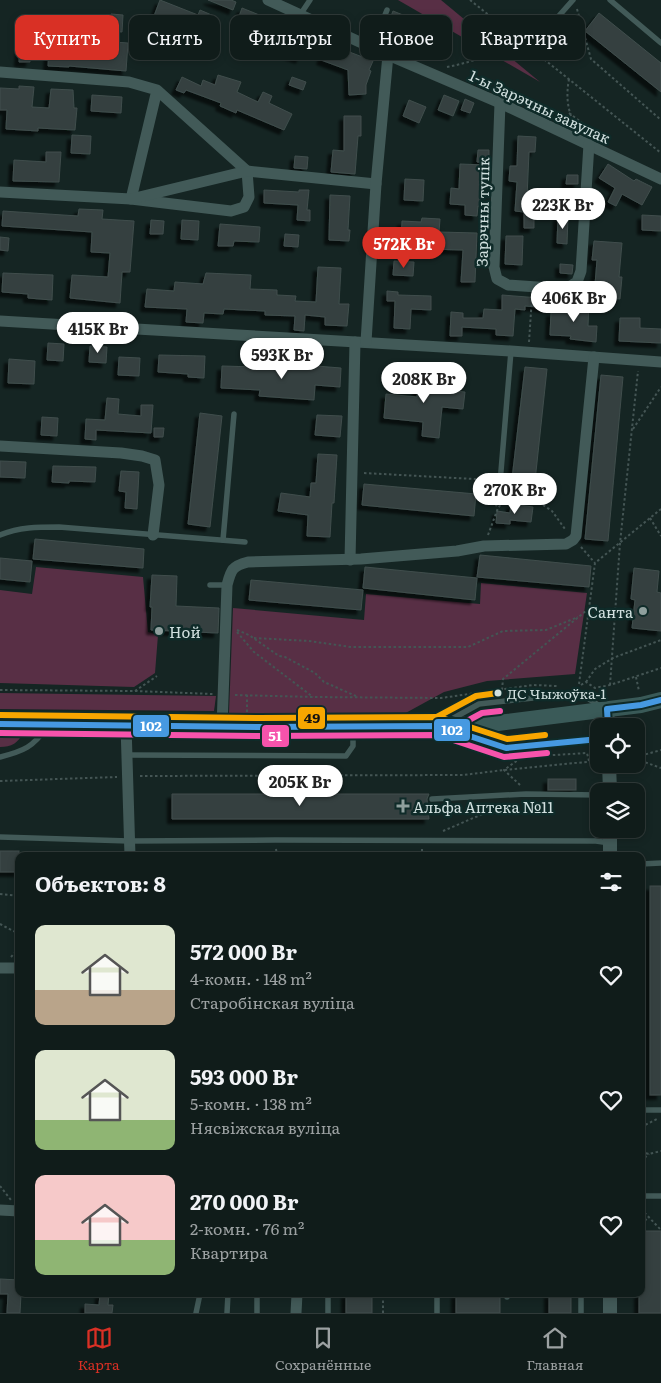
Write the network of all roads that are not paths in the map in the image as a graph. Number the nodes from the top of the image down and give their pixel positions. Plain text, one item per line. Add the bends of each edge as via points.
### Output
1 (268, 0) edge
2 (310, 0) edge
3 (573, 0) edge
4 (610, 0) edge
5 (387, 10) dead end
6 (300, 14) junction
7 (385, 15) edge
8 (560, 15) edge
9 (360, 42) edge
10 (661, 43) edge
11 (388, 60) edge
12 (400, 60) edge
13 (0, 72) edge
14 (157, 90) junction
15 (500, 103) junction
16 (589, 144) junction
17 (247, 171) junction
18 (661, 178) edge
19 (376, 184) junction
20 (0, 192) edge
21 (131, 199) junction
22 (0, 321) edge
23 (361, 342) junction
24 (511, 351) junction
25 (594, 357) junction
26 (661, 362) edge
27 (234, 414) dead end
28 (0, 446) edge
29 (500, 483) road end
30 (153, 535) junction
31 (0, 536) edge
32 (223, 540) junction
33 (245, 542) dead end
34 (350, 560) junction
35 (210, 585) dead end
36 (227, 586) junction
37 (661, 700) edge
38 (607, 709) junction
39 (608, 718) edge
40 (0, 724) edge
41 (49, 724) junction
42 (126, 725) junction
43 (440, 726) junction
44 (222, 727) junction
45 (354, 727) junction
46 (590, 740) edge
47 (127, 756) junction
48 (0, 757) edge
49 (590, 795) edge
50 (432, 799) dead end
51 (0, 837) edge
52 (129, 841) junction
53 (610, 850) edge
54 (130, 852) edge
55 (645, 864) edge
56 (661, 864) edge
57 (0, 968) edge
58 (15, 968) edge
59 (645, 1110) edge
60 (661, 1110) edge
61 (645, 1196) edge
62 (661, 1196) edge
63 (0, 1210) edge
64 (15, 1211) edge
65 (199, 1297) edge
66 (228, 1297) edge
67 (257, 1297) edge
68 (297, 1297) edge
69 (328, 1297) edge
70 (437, 1297) edge
71 (581, 1297) edge
72 (610, 1297) edge
73 (196, 1313) edge
74 (227, 1313) edge
75 (257, 1313) edge
76 (296, 1313) edge
77 (328, 1313) edge
78 (437, 1313) edge
79 (581, 1313) edge
80 (610, 1313) edge

1 - 6 street, 1-ы Зарэчны завулак
2 - 6 lane
3 - 8 lane
4 - 10 lane
5 - 7 lane
6 - 9 street, 1-ы Зарэчны завулак
11 - 19 street
12 - 15 street, 1-ы Зарэчны завулак
13 - 14 street via 129,82
14 - 17 street
14 - 21 street
15 - 16 street, 1-ы Зарэчны завулак
15 - 16 street, Зарэчны тупік via 494,266 497,279 508,285 566,289 577,282 581,270
16 - 18 street, 1-ы Зарэчны завулак
17 - 19 street
17 - 21 street
17 - 21 street via 249,197 244,207 231,212
19 - 23 street
20 - 21 street
22 - 23 street
23 - 24 street
23 - 34 street
24 - 25 street
24 - 29 lane
25 - 26 street
25 - 34 street via 574,540 566,544 484,546 452,552
27 - 32 lane
28 - 30 street via 121,453 155,460 159,485
30 - 31 lane via 33,527 14,529
30 - 32 lane
32 - 33 lane
34 - 36 street via 248,562 236,566
35 - 36 lane
36 - 44 street
37 - 38 main road
38 - 39 street
38 - 43 main road
40 - 41 main road
41 - 42 main road
41 - 48 lane via 37,741
42 - 44 main road
42 - 47 street
43 - 45 main road
43 - 46 lane via 506,748
44 - 45 main road
45 - 47 lane via 353,746 346,756
47 - 52 street
49 - 50 lane
51 - 52 lane
52 - 53 lane via 596,841
52 - 54 street
55 - 56 lane
57 - 58 street
59 - 60 lane
61 - 62 lane
63 - 64 street
65 - 73 lane
66 - 74 lane
67 - 75 lane
68 - 76 street
69 - 77 lane
70 - 78 lane
71 - 79 lane
72 - 80 street

